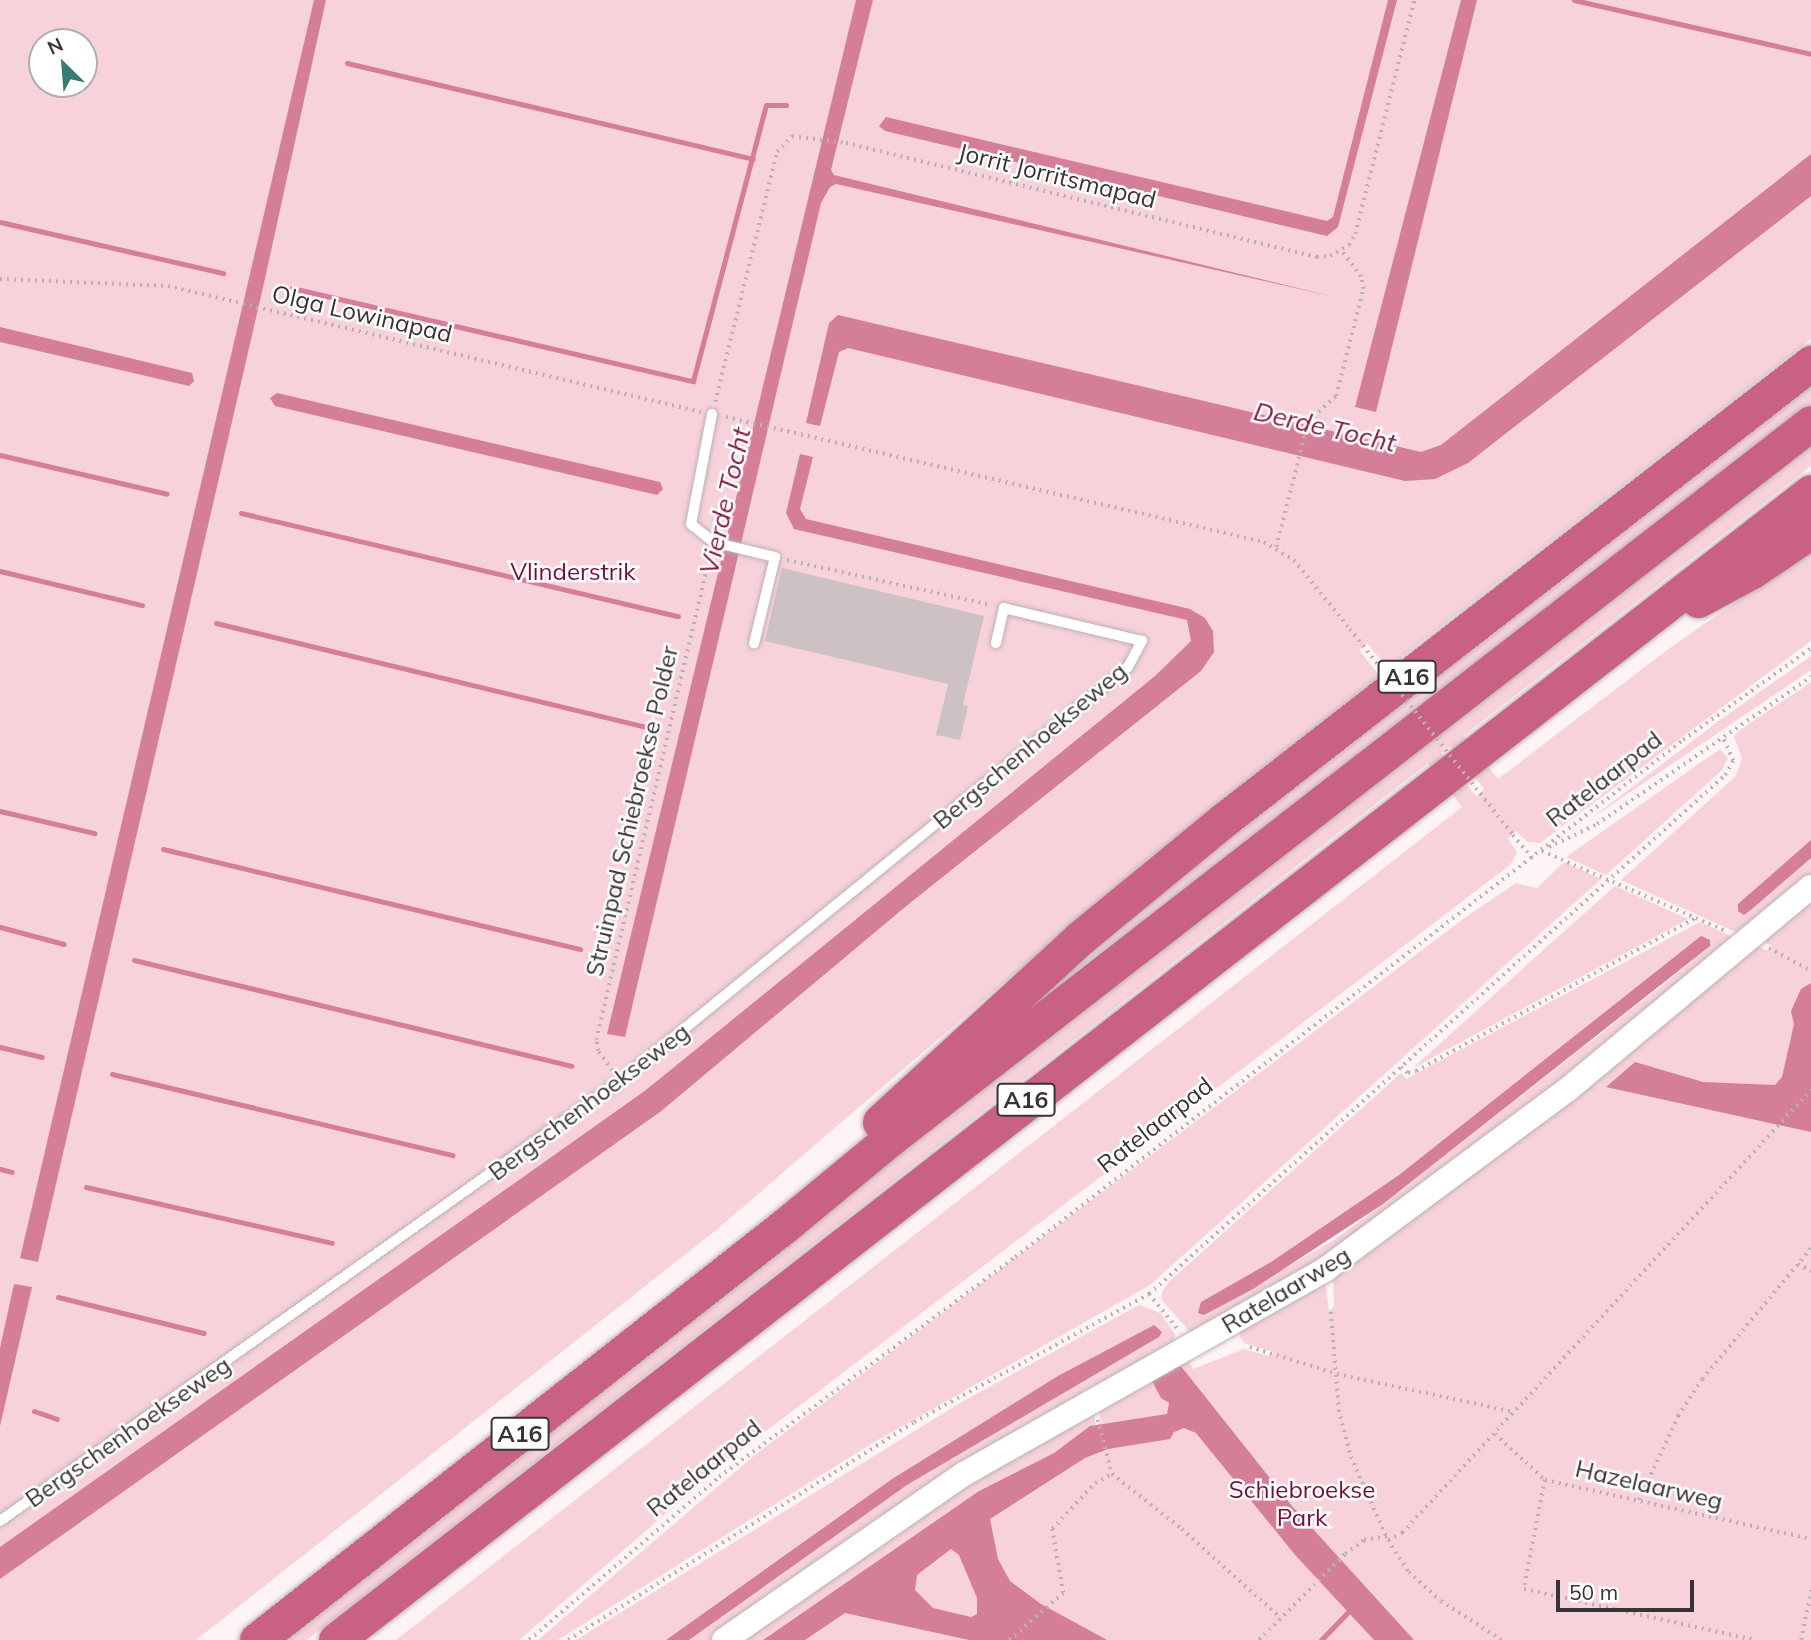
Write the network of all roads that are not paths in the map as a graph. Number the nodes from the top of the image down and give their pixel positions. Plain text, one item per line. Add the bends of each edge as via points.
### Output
1 (1811, 363) edge
2 (712, 414) road end
3 (1811, 423) edge
4 (1811, 492) edge
5 (1811, 531) edge
6 (996, 643) dead end
7 (754, 644) dead end
8 (1605, 649) junction
9 (1811, 887) edge
10 (783, 1227) junction
11 (0, 1521) edge
12 (257, 1640) edge
13 (336, 1640) edge
14 (724, 1640) edge

1 - 10 highway, A16 via 1080,938 888,1113
2 - 7 lane via 690,515 696,532 714,542 775,557
3 - 10 highway, A16 via 891,1138
4 - 8 highway, A16
5 - 8 highway, A16 via 1752,571
6 - 11 lane, Bergschenhoekseweg via 1004,608 1142,641 1128,667 620,1081
8 - 13 highway, A16
9 - 14 street, Ratelaarweg via 1567,1090 1452,1180 1326,1269 964,1474
10 - 12 highway, A16

